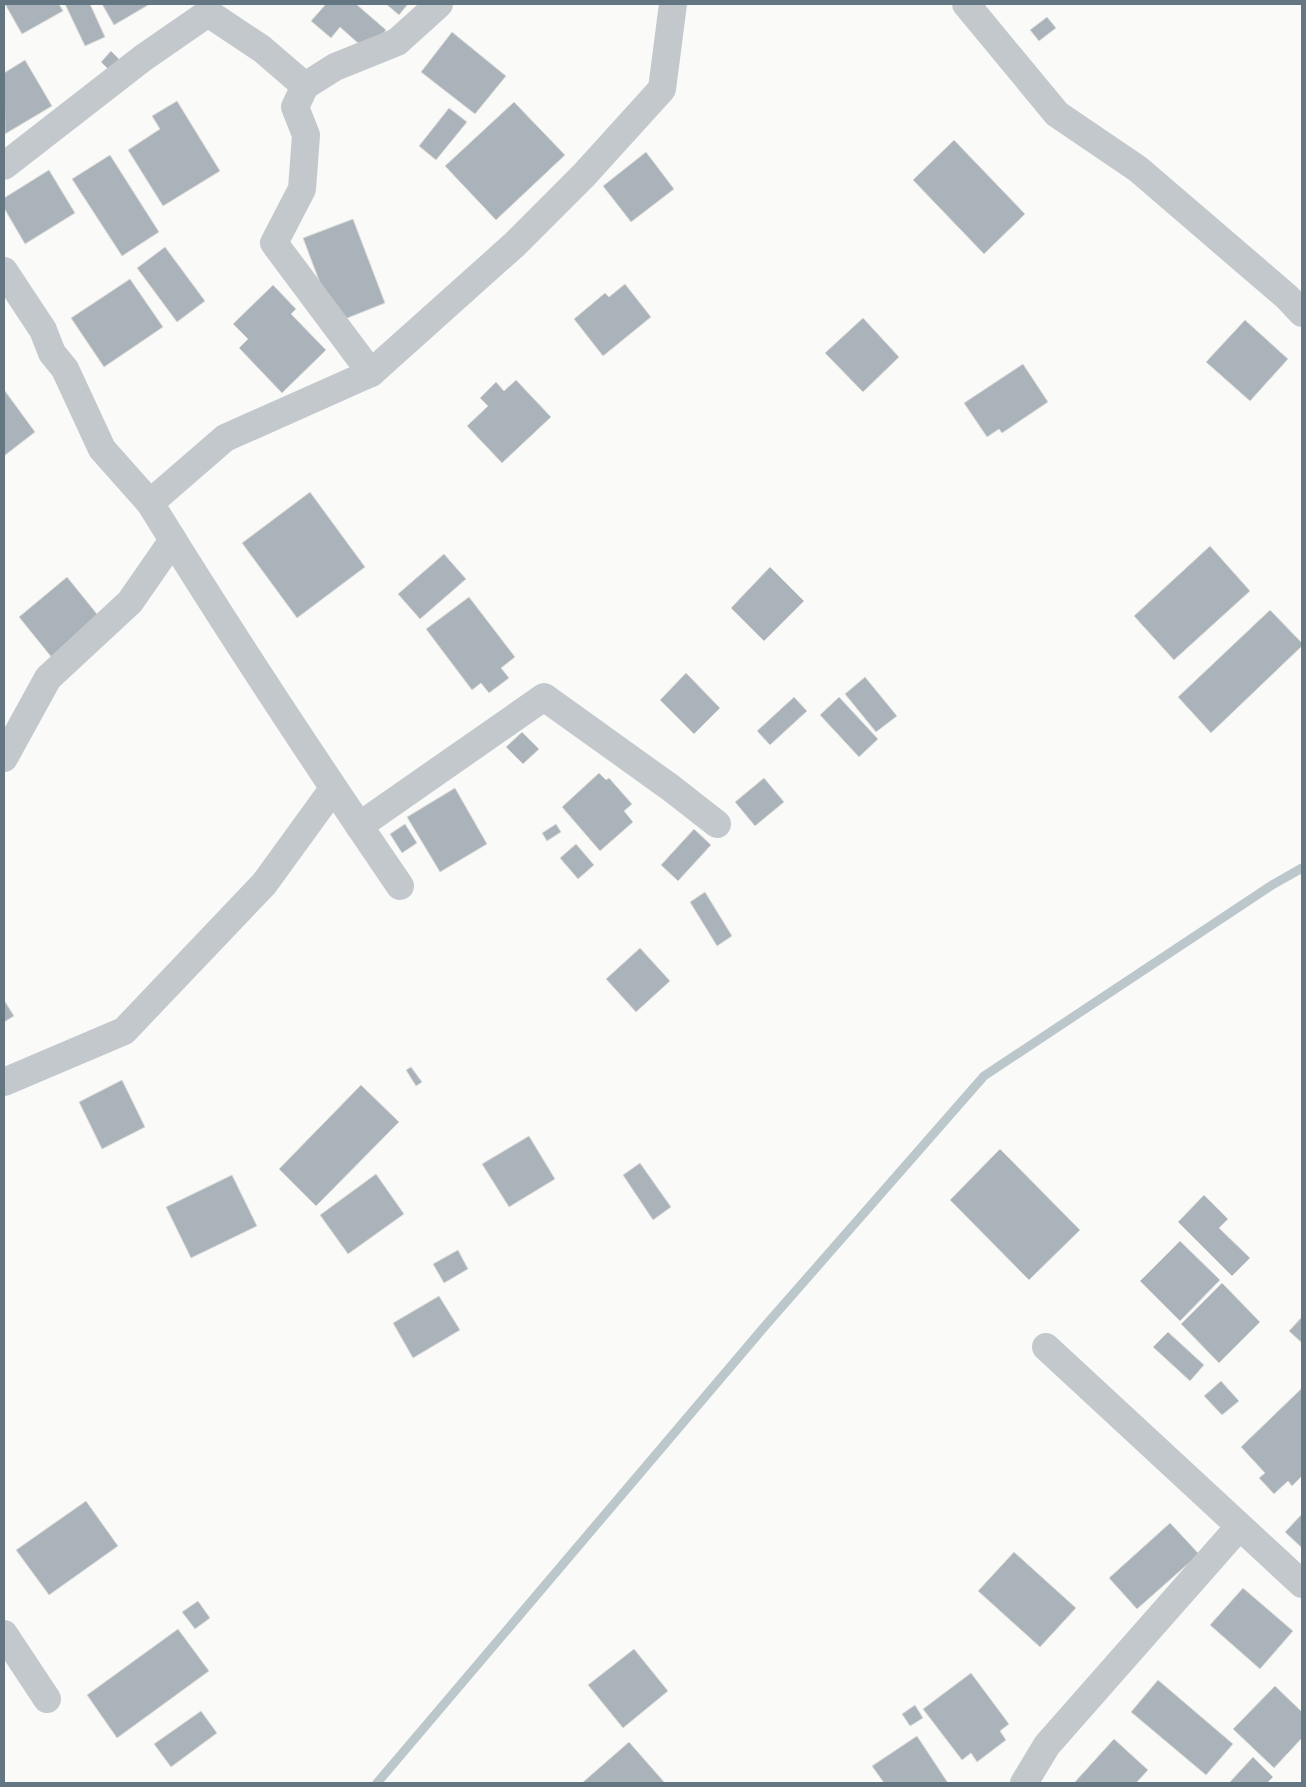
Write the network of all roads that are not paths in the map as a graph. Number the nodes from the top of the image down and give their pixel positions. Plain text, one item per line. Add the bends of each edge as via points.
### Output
1 (439, 4) edge
2 (673, 4) edge
3 (966, 4) edge
4 (305, 86) junction
5 (4, 166) edge
6 (4, 271) edge
7 (1302, 313) edge
8 (371, 373) junction
9 (150, 503) junction
10 (173, 540) junction
11 (4, 758) edge
12 (333, 789) junction
13 (717, 824) dead end
14 (359, 826) junction
15 (400, 886) dead end
16 (4, 1082) edge
17 (1046, 1347) dead end
18 (1239, 1528) junction
19 (1302, 1584) edge
20 (4, 1634) edge
21 (47, 1699) dead end
22 (1024, 1783) edge

1 - 4 street via 396,42 335,66
2 - 8 street via 662,89 584,175 514,245
3 - 7 street via 1057,114 1138,169
4 - 5 street via 262,49 208,13 142,58
4 - 8 street via 295,107 306,135 302,189 274,243
6 - 9 street via 43,330 52,353 65,369 102,450
8 - 9 street via 225,438
9 - 10 street
10 - 11 street via 130,602 48,678
10 - 12 street
12 - 14 street
12 - 16 street via 264,884 124,1031
13 - 14 street via 544,697
14 - 15 street
17 - 18 street
18 - 19 street
18 - 22 street via 1048,1745
20 - 21 street

